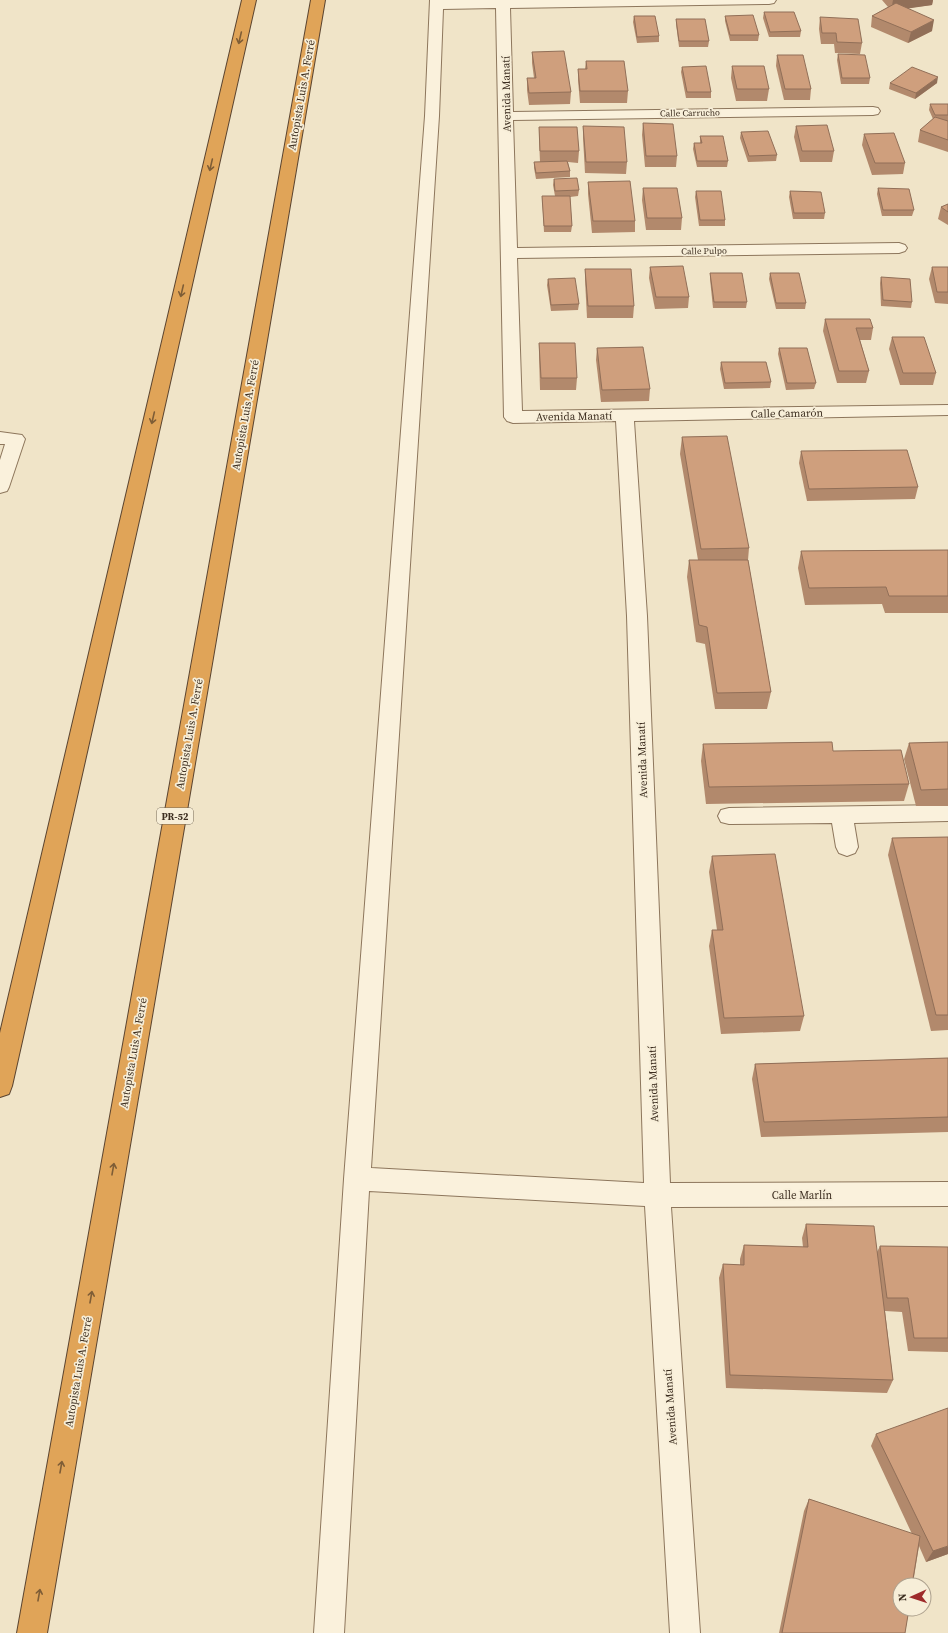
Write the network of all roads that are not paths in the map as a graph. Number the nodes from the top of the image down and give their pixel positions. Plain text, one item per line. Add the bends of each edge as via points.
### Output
1 (249, 0) edge
2 (318, 0) edge
3 (769, 0) edge
4 (437, 2) edge
5 (503, 2) edge
6 (874, 111) dead end
7 (507, 116) junction
8 (899, 248) dead end
9 (509, 253) junction
10 (948, 410) edge
11 (625, 415) junction
12 (8, 438) edge
13 (0, 487) edge
14 (948, 813) edge
15 (842, 815) junction
16 (729, 816) dead end
17 (847, 847) dead end
18 (0, 1086) edge
19 (357, 1179) junction
20 (948, 1194) edge
21 (657, 1195) junction
22 (32, 1633) edge
23 (329, 1633) edge
24 (685, 1633) edge

1 -> 18 highway
22 -> 2 highway, Autopista Luis A. Ferré / PR-52
3 - 5 street
4 - 5 street
4 - 19 street via 432,116
5 - 7 street, Avenida Manatí
6 - 7 street, Calle Carrucho
7 - 9 street, Avenida Manatí
8 - 9 street, Calle Pulpo
9 - 11 street, Avenida Manatí via 513,417
10 - 11 street, Calle Camarón
11 - 21 street, Avenida Manatí via 637,616
12 - 13 street
14 - 15 street
15 - 16 street
15 - 17 street
19 - 21 street, Calle Marlín
19 - 23 street
20 - 21 street, Calle Marlín
21 - 24 street, Avenida Manatí

